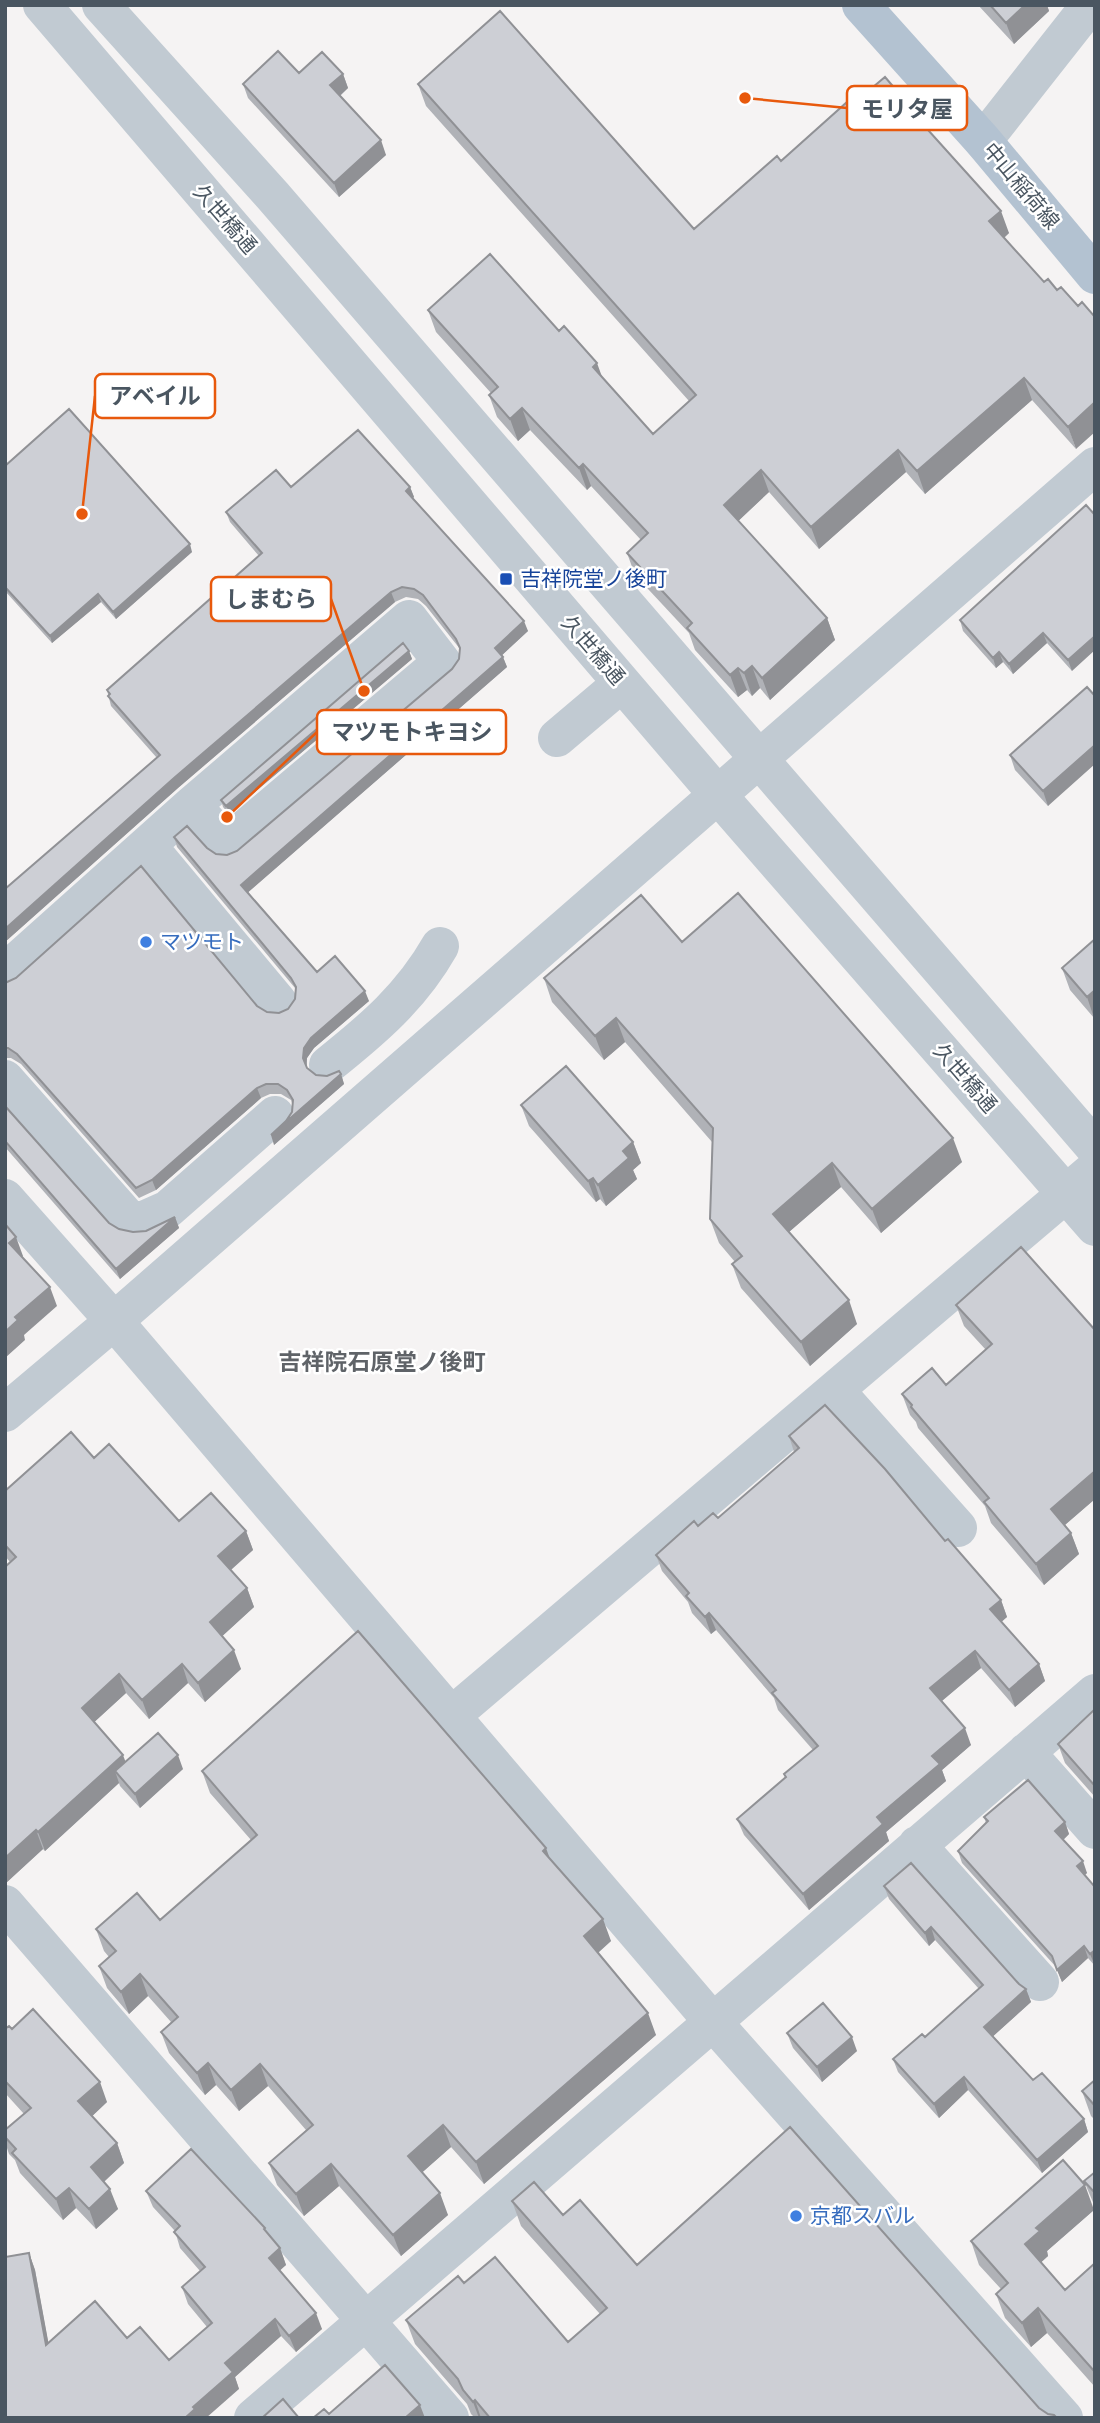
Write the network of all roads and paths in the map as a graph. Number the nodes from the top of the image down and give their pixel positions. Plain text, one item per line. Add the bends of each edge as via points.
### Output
1 (42, 5) edge
2 (101, 5) edge
3 (861, 5) edge
4 (1090, 5) edge
5 (984, 141) junction
6 (1095, 275) edge
7 (1092, 473) edge
8 (622, 683) junction
9 (557, 738) dead end
10 (759, 758) junction
11 (717, 794) junction
12 (192, 804) junction
13 (147, 845) junction
14 (440, 946) dead end
15 (5, 972) edge
16 (278, 1002) dead end
17 (328, 1065) dead end
18 (5, 1079) edge
19 (275, 1115) dead end
20 (1095, 1147) edge
21 (1095, 1169) edge
22 (1065, 1193) junction
23 (5, 1198) edge
24 (1095, 1227) edge
25 (114, 1321) junction
26 (835, 1390) junction
27 (5, 1413) edge
28 (958, 1528) dead end
29 (1095, 1693) edge
30 (451, 1716) junction
31 (1026, 1752) junction
32 (1095, 1830) edge
33 (917, 1845) junction
34 (5, 1904) edge
35 (1040, 1983) dead end
36 (712, 2021) junction
37 (365, 2322) junction
38 (253, 2418) edge
39 (450, 2418) edge
40 (1064, 2418) edge

1 - 8 street, 久世橋通
2 - 10 street via 291,217
3 - 5 main road, 中山稲荷線
4 - 5 street
5 - 6 main road, 中山稲荷線
7 - 10 street
8 - 9 street
8 - 11 street, 久世橋通
10 - 11 street
10 - 20 street
11 - 22 street, 久世橋通
11 - 25 street
12 - 12 street via 409,619 442,663 227,844
12 - 13 street
13 - 15 street
13 - 16 street
14 - 17 street via 426,971 381,1023
18 - 19 street via 128,1219 141,1221 168,1209
21 - 22 street
22 - 24 street, 久世橋通
22 - 26 street
23 - 25 street
25 - 27 street
25 - 30 street
26 - 28 street
26 - 30 street
29 - 31 street
30 - 36 street
31 - 32 street
31 - 33 street
33 - 35 street
33 - 36 street
34 - 37 street
36 - 37 street
36 - 40 street
37 - 38 street
37 - 39 street

